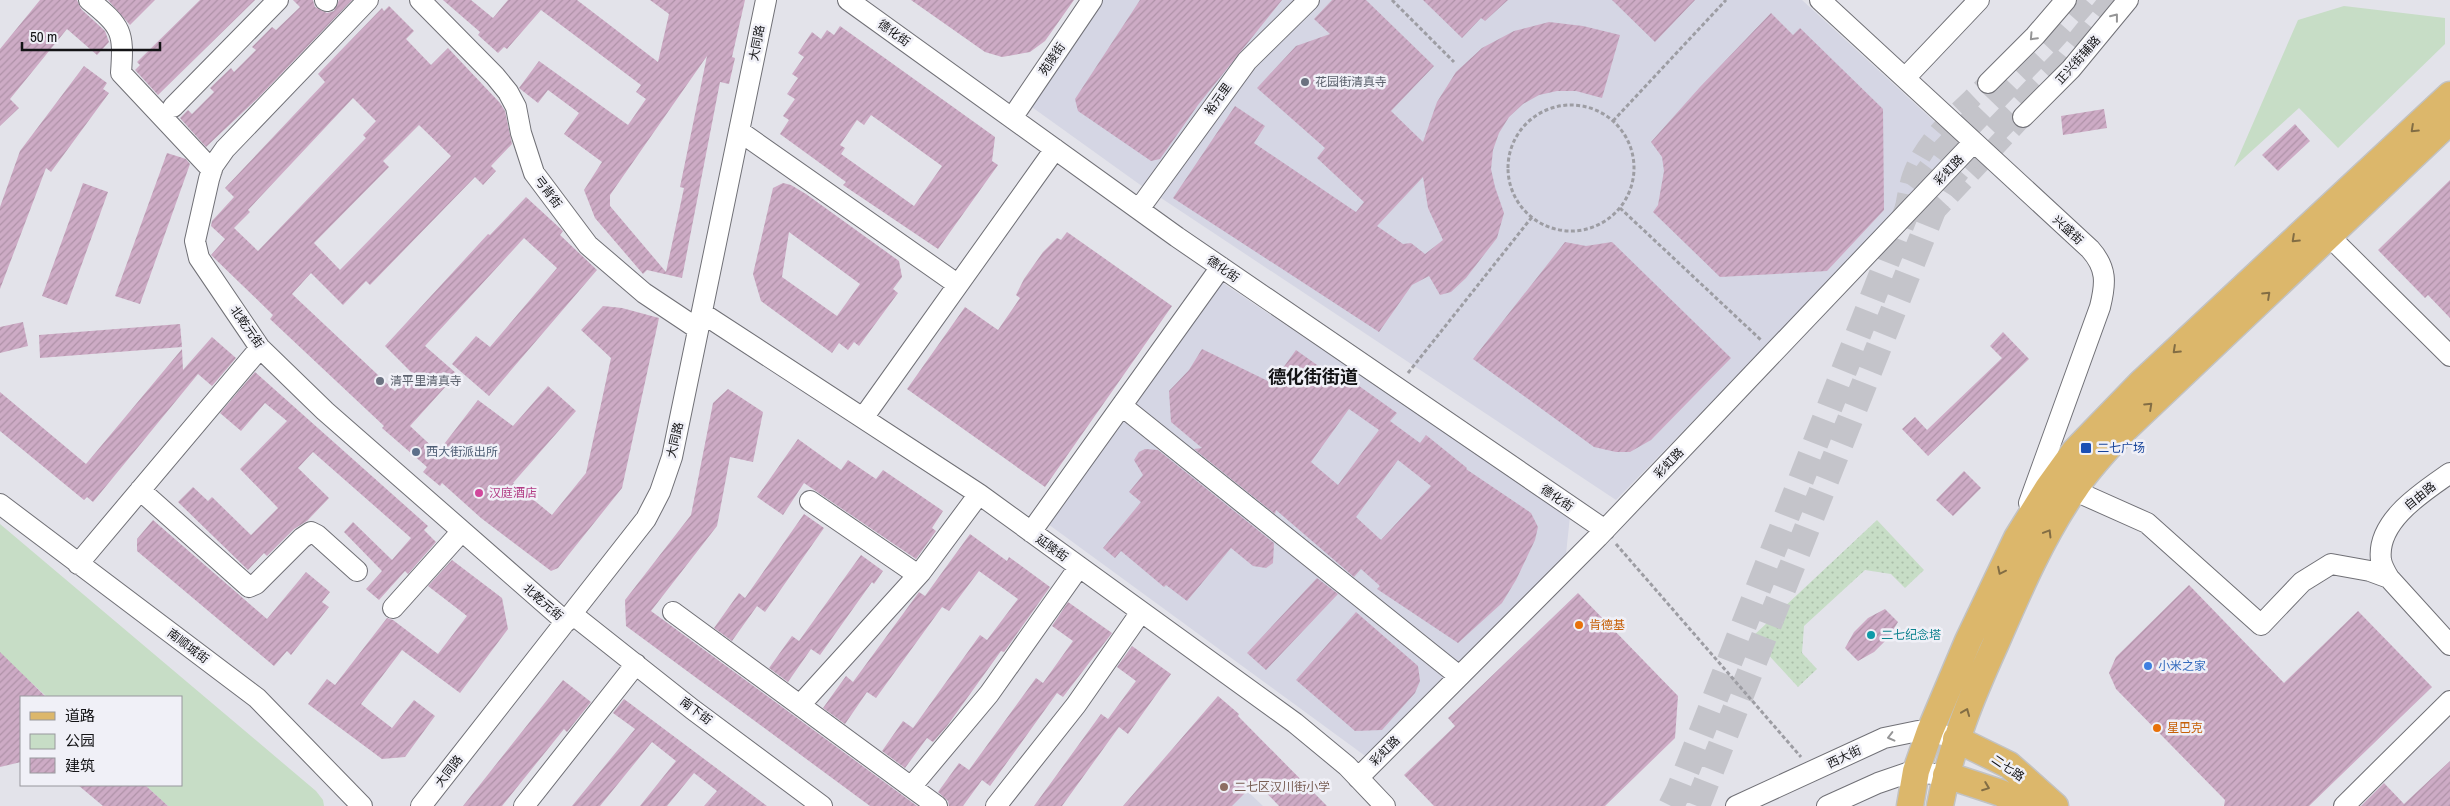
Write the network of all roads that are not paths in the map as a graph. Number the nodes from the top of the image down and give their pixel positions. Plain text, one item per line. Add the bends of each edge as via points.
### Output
1 (89, 0) edge
2 (278, 0) edge
3 (368, 0) edge
4 (420, 0) edge
5 (766, 0) edge
6 (848, 0) edge
7 (1092, 0) edge
8 (1309, 0) edge
9 (1820, 0) edge
10 (1979, 0) edge
11 (2066, 0) edge
12 (2128, 0) edge
13 (1905, 78) junction
14 (1988, 83) tunnel mouth
15 (2450, 95) edge
16 (173, 107) dead end
17 (2023, 117) tunnel mouth
18 (1012, 118) junction
19 (2450, 121) edge
20 (739, 131) junction
21 (1974, 142) junction
22 (1055, 149) junction
23 (212, 170) junction
24 (1139, 209) junction
25 (2329, 236) junction
26 (1221, 267) junction
27 (957, 284) junction
28 (700, 321) junction
29 (260, 348) junction
30 (2450, 356) edge
31 (1122, 406) junction
32 (863, 418) junction
33 (2450, 473) edge
34 (140, 490) junction
35 (2074, 490) junction
36 (978, 494) junction
37 (810, 501) dead end
38 (0, 504) edge
39 (1604, 530) junction
40 (462, 531) junction
41 (1031, 532) junction
42 (2017, 538) junction
43 (78, 564) junction
44 (1079, 567) junction
45 (357, 571) dead end
46 (918, 576) junction
47 (2389, 578) junction
48 (393, 608) dead end
49 (673, 612) dead end
50 (1141, 612) junction
51 (569, 618) junction
52 (2450, 645) edge
53 (636, 664) junction
54 (1459, 676) junction
55 (2450, 700) edge
56 (800, 705) junction
57 (1930, 732) junction
58 (1956, 739) junction
59 (1916, 771) junction
60 (1946, 775) junction
61 (1358, 778) junction
62 (911, 787) junction
63 (360, 805) edge
64 (421, 806) edge
65 (524, 806) edge
66 (822, 806) edge
67 (937, 806) edge
68 (996, 806) edge
69 (1385, 806) edge
70 (1736, 806) edge
71 (1827, 806) edge
72 (1910, 806) edge
73 (1940, 806) edge
74 (2024, 806) edge
75 (2055, 806) edge
76 (2344, 806) edge

1 - 23 street via 119,29 121,73
2 - 16 street
3 - 23 street, 北乾元街 via 225,148
4 - 28 street, 弓背街 via 508,92 516,107 534,173 588,245 644,293
5 - 20 street, 大同路
6 - 18 street, 德化街
7 - 18 street, 苑陵街
8 - 24 street, 裕元里 via 1247,60
9 - 13 street, 兴盛街
10 - 13 street
11 -> 14 street
17 -> 12 street, 正兴街辅路 via 2072,69
13 - 21 street, 兴盛街
15 -> 42 main road via 2107,415 2074,452
18 - 22 street, 德化街
19 - 25 main road
20 - 27 street
20 - 28 street, 大同路
21 - 39 street, 彩虹路
21 - 42 street, 兴盛街 via 2099,259 2105,278 2100,307
22 - 24 street, 德化街
22 - 27 street
23 - 29 street, 北乾元街 via 195,241 199,258
24 - 26 street, 德化街
25 - 30 street
35 -> 25 main road via 2124,429
26 - 31 street
26 - 39 street, 德化街
27 - 32 street
28 - 32 street, 延陵街
28 - 51 street, 大同路 via 672,458 660,492 646,520
29 - 34 street
29 - 40 street, 北乾元街 via 325,411
31 - 41 street
31 - 54 street
32 - 36 street, 延陵街
33 - 47 street, 自由路 via 2410,501 2396,518 2382,544 2381,562
34 - 43 street
34 - 45 street via 249,586 256,584 311,532
35 - 47 street via 2147,523 2260,625 2302,582 2331,564
58 -> 35 main road via 1979,680 2038,551
36 - 41 street, 延陵街
36 - 46 street
37 - 46 street
38 - 43 street, 南顺城街
39 - 54 street, 彩虹路
40 - 48 street
40 - 51 street, 北乾元街
41 - 44 street, 延陵街
42 -> 57 main road via 1968,641
43 - 63 street, 南顺城街 via 257,698
44 - 50 street, 延陵街
44 - 62 street via 989,694
46 - 56 street
47 - 52 street
49 - 56 street
50 - 61 street, 延陵街 via 1295,723
50 - 68 street via 1076,704
51 - 53 street, 南下街
51 - 64 street, 大同路
53 - 65 street
53 - 66 street, 南下街
54 - 61 street, 彩虹路
55 - 76 street
56 - 62 street
57 - 58 street, 西大街
57 - 59 main road
57 -> 70 street, 西大街 via 1918,731 1884,738
58 - 60 main road
58 - 75 main road, 二七路 via 2008,765
59 - 60 street
59 - 71 street via 1878,783
59 - 72 main road
60 - 73 main road
60 -> 74 main road, 二七路 via 1987,788
61 - 69 street, 延陵街
62 - 67 street

